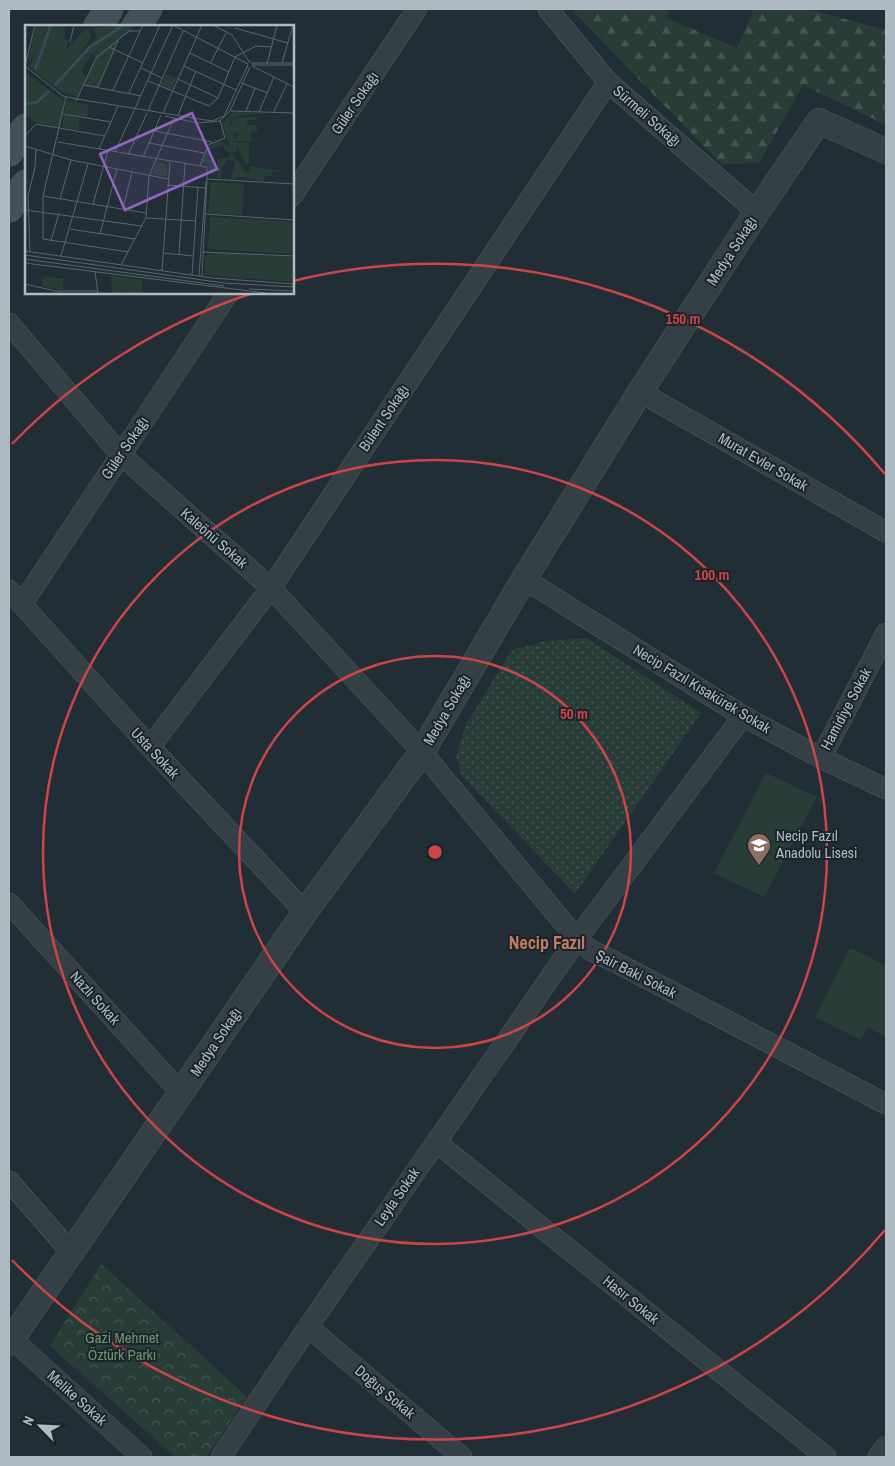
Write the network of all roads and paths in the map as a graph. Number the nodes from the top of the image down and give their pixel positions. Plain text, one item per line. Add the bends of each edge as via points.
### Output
1 (109, 9) edge
2 (148, 9) edge
3 (417, 9) edge
4 (548, 9) edge
5 (99, 25) edge
6 (137, 25) edge
7 (608, 82) junction
8 (25, 129) edge
9 (886, 151) edge
10 (9, 152) edge
11 (25, 185) edge
12 (294, 193) edge
13 (9, 208) edge
14 (757, 212) junction
15 (228, 294) edge
16 (9, 323) edge
17 (640, 392) junction
18 (121, 455) junction
19 (886, 532) edge
20 (524, 579) junction
21 (271, 588) junction
22 (9, 590) edge
23 (22, 604) junction
24 (886, 633) edge
25 (743, 716) junction
26 (150, 747) junction
27 (422, 752) junction
28 (821, 758) junction
29 (886, 789) edge
30 (9, 903) edge
31 (305, 912) junction
32 (577, 939) junction
33 (181, 1093) junction
34 (886, 1104) edge
35 (436, 1142) junction
36 (9, 1181) edge
37 (71, 1252) junction
38 (308, 1327) junction
39 (10, 1341) edge
40 (886, 1446) edge
41 (142, 1457) edge
42 (221, 1457) edge
43 (462, 1457) edge
44 (826, 1457) edge
45 (878, 1457) edge

1 - 5 main road
2 - 6 main road
3 - 12 street, Güler Sokağı
4 - 7 street, Sürmeli Sokağı
7 - 14 street, Sürmeli Sokağı
7 - 21 street, Bülent Sokağı
8 - 10 main road
9 - 14 street, Medya Sokağı via 819,121
11 - 13 main road
14 - 17 street, Medya Sokağı
15 - 18 street, Güler Sokağı
16 - 18 street, Kaleönü Sokak
17 - 19 street, Murat Evler Sokak
17 - 20 street, Medya Sokağı
18 - 21 street, Kaleönü Sokak
18 - 23 street, Güler Sokağı
20 - 25 street, Necip Fazıl Kısakürek Sokak
20 - 27 street, Medya Sokağı
21 - 26 street, Bülent Sokağı
21 - 27 street, Kaleönü Sokak
22 - 23 street, Usta Sokak
23 - 26 street, Usta Sokak
24 - 28 street, Hamidiye Sokak
25 - 28 street, Necip Fazıl Kısakürek Sokak
25 - 32 street, Leyla Sokak
26 - 31 street, Usta Sokak
27 - 31 street, Medya Sokağı
27 - 32 street, Şair Baki Sokak
28 - 29 street, Necip Fazıl Kısakürek Sokak
30 - 33 street, Nazlı Sokak
31 - 33 street, Medya Sokağı
32 - 34 street, Şair Baki Sokak via 590,950
32 - 35 street, Leyla Sokak
33 - 37 street, Medya Sokağı
35 - 38 street, Leyla Sokak
35 - 44 street, Hasır Sokak
36 - 37 street
37 - 39 street, Medya Sokağı
38 - 42 street, Leyla Sokak
38 - 43 street, Doğuş Sokak
39 - 41 street, Melike Sokak
40 - 45 street

